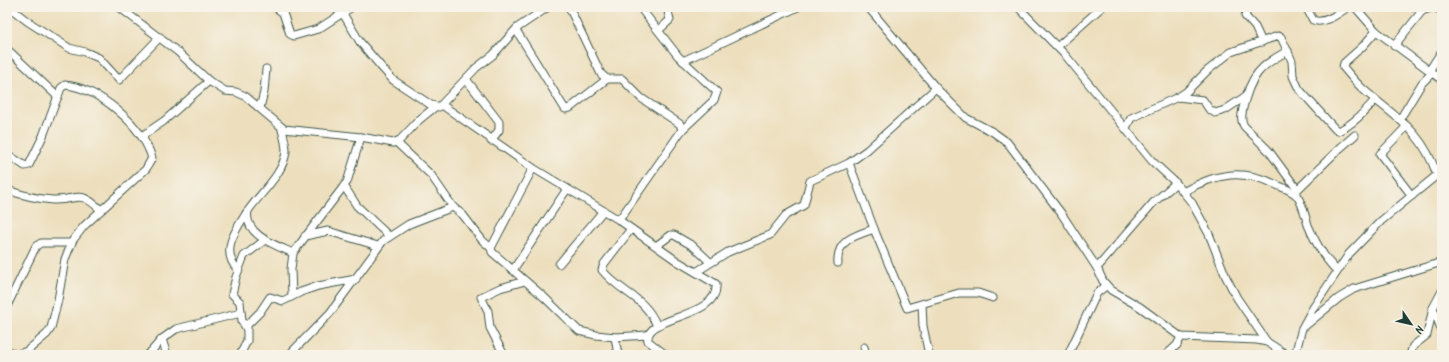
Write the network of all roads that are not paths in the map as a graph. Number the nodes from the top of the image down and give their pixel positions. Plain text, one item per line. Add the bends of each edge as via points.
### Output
1 (9, 7) edge
2 (119, 7) edge
3 (275, 7) edge
4 (352, 7) edge
5 (569, 7) edge
6 (668, 7) edge
7 (798, 7) edge
8 (868, 7) edge
9 (1018, 7) edge
10 (1102, 7) edge
11 (1248, 7) edge
12 (1306, 7) edge
13 (1348, 7) edge
14 (1355, 7) edge
15 (1415, 7) edge
16 (544, 8) edge
17 (341, 10) edge
18 (642, 10) dead end
19 (1422, 11) junction
20 (1442, 11) edge
21 (516, 30) junction
22 (659, 30) junction
23 (1376, 31) junction
24 (160, 37) junction
25 (1262, 42) junction
26 (1394, 46) junction
27 (1057, 47) junction
28 (7, 49) edge
29 (1288, 51) junction
30 (1442, 51) edge
31 (683, 61) junction
32 (266, 69) dead end
33 (1430, 72) junction
34 (607, 78) junction
35 (466, 79) junction
36 (1442, 80) edge
37 (209, 81) junction
38 (936, 88) junction
39 (1246, 96) junction
40 (58, 97) junction
41 (1178, 98) junction
42 (1375, 100) junction
43 (438, 106) junction
44 (260, 108) junction
45 (1400, 119) junction
46 (1407, 126) junction
47 (1126, 128) junction
48 (282, 130) dead end
49 (682, 130) junction
50 (1355, 135) dead end
51 (142, 136) junction
52 (361, 137) junction
53 (491, 141) junction
54 (396, 142) junction
55 (10, 156) edge
56 (850, 163) junction
57 (7, 164) edge
58 (533, 168) junction
59 (1439, 173) edge
60 (1176, 183) junction
61 (344, 186) junction
62 (567, 189) junction
63 (7, 190) edge
64 (1295, 191) junction
65 (1183, 192) junction
66 (1412, 196) junction
67 (453, 207) junction
68 (101, 210) junction
69 (248, 211) junction
70 (603, 211) junction
71 (619, 220) junction
72 (631, 229) junction
73 (874, 229) junction
74 (305, 236) junction
75 (388, 236) junction
76 (265, 240) junction
77 (71, 243) junction
78 (378, 246) junction
79 (656, 246) junction
80 (491, 248) junction
81 (292, 253) junction
82 (710, 262) junction
83 (1442, 262) edge
84 (838, 263) dead end
85 (559, 264) dead end
86 (1097, 268) junction
87 (238, 270) junction
88 (513, 270) junction
89 (1337, 271) junction
90 (696, 272) junction
91 (356, 279) junction
92 (525, 281) junction
93 (1106, 286) junction
94 (1442, 292) edge
95 (292, 296) junction
96 (993, 298) dead end
97 (922, 304) junction
98 (7, 306) edge
99 (1433, 308) junction
100 (241, 313) junction
101 (656, 326) junction
102 (246, 328) junction
103 (1302, 328) junction
104 (1442, 331) edge
105 (648, 335) junction
106 (1181, 336) junction
107 (615, 337) junction
108 (162, 339) junction
109 (1267, 342) junction
110 (864, 347) dead end
111 (7, 350) edge
112 (148, 355) edge
113 (167, 355) edge
114 (240, 355) edge
115 (289, 355) edge
116 (504, 355) edge
117 (618, 355) edge
118 (666, 355) edge
119 (866, 355) edge
120 (929, 355) edge
121 (1068, 355) edge
122 (1166, 355) edge
123 (1287, 355) edge
124 (1295, 355) edge
125 (1410, 355) edge

1 - 24 street via 69,48 99,58 118,80
2 - 24 street
3 - 17 street via 281,11 290,34 294,36 318,29
4 - 17 street
5 - 34 street via 593,60 601,74
6 - 22 street via 670,20
7 - 31 street
8 - 38 street
9 - 27 street
10 - 27 street
11 - 25 street via 1245,16 1255,27
12 - 13 street via 1312,19 1317,22 1334,16
14 - 23 street
15 - 19 street
16 - 21 street
17 - 43 street via 360,42 393,80
18 - 22 street
19 - 20 street via 1434,7
19 - 26 street
21 - 34 street via 565,109 570,108
21 - 35 street
22 - 31 street
23 - 26 street
23 - 42 street via 1343,66
24 - 37 street
25 - 29 street via 1280,36
25 - 41 street via 1227,55
26 - 33 street
27 - 47 street
28 - 40 street
29 - 39 street via 1261,68 1252,80
29 - 42 street via 1293,76 1299,89 1337,131 1360,116
30 - 33 street
31 - 49 street via 717,94 714,100
32 - 44 street via 267,79
33 - 36 street
33 - 45 street
34 - 49 street via 622,79 641,98 680,124
35 - 43 street
35 - 53 street via 499,122 499,130
37 - 44 street via 224,91 241,94
37 - 51 street via 164,121
38 - 56 street
38 - 86 street via 970,120 1005,140 1052,200
39 - 41 street via 1225,110 1215,113 1203,100
39 - 64 street via 1242,124 1269,151
40 - 51 street via 65,85 86,90 121,114
40 - 55 street via 29,165 25,166
41 - 47 street via 1134,116
42 - 45 street
43 - 53 street
43 - 54 street
44 - 52 street via 284,128
45 - 46 street
46 - 59 street via 1426,149
46 - 66 street via 1380,154
47 - 60 street via 1152,161
48 - 69 street via 286,149 283,160 275,176
49 - 71 street
50 - 64 street
51 - 68 street via 152,156 150,164
52 - 54 street
52 - 61 street via 349,178
53 - 58 street
54 - 67 street via 431,175
55 - 57 street
56 - 73 street
56 - 82 street via 810,181 804,205 786,215 772,233
58 - 62 street
58 - 80 street
59 - 66 street
60 - 65 street
60 - 86 street via 1152,203
61 - 74 street
61 - 75 street via 358,206
62 - 70 street
62 - 88 street
63 - 68 street via 39,199 55,200 80,196
64 - 65 street via 1243,174 1214,177
64 - 89 street via 1313,236 1329,263
65 - 109 street via 1201,216 1237,298
66 - 89 street via 1366,235
67 - 75 street via 409,224
67 - 80 street
68 - 77 street
69 - 76 street via 248,224
69 - 87 street via 236,229 229,250 230,260
70 - 71 street
70 - 85 street
71 - 72 street
72 - 79 street
72 - 101 street via 602,270 619,287 643,304
73 - 84 street via 843,243 838,253
73 - 97 street via 907,307 909,309
74 - 78 street via 328,231
74 - 81 street
75 - 78 street
76 - 81 street
76 - 87 street via 247,253
77 - 98 street via 41,243 36,246
77 - 111 street via 65,259 51,328 24,353 15,355
78 - 91 street
79 - 82 street via 670,235 674,235
79 - 90 street
80 - 88 street via 492,252
81 - 95 street
82 - 90 street
83 - 103 street via 1354,289
86 - 93 street
87 - 100 street via 232,292 240,302
88 - 92 street
89 - 103 street
90 - 101 street via 716,284 713,297 699,308
91 - 95 street via 318,286
91 - 115 street via 330,313
92 - 107 street via 579,331
92 - 116 street via 481,297 488,311 490,328
93 - 106 street
93 - 121 street via 1097,293
94 - 99 street
95 - 102 street via 283,301 270,297
96 - 97 street via 986,294 959,293
97 - 120 street via 923,326
99 - 104 street
99 - 125 street via 1426,335 1413,346
100 - 102 street
100 - 108 street via 186,326 170,332
101 - 105 street
102 - 114 street via 246,342
103 - 124 street
105 - 107 street
105 - 118 street via 648,341
106 - 109 street
106 - 122 street via 1178,345
107 - 117 street
108 - 112 street
108 - 113 street
109 - 123 street
110 - 119 street

